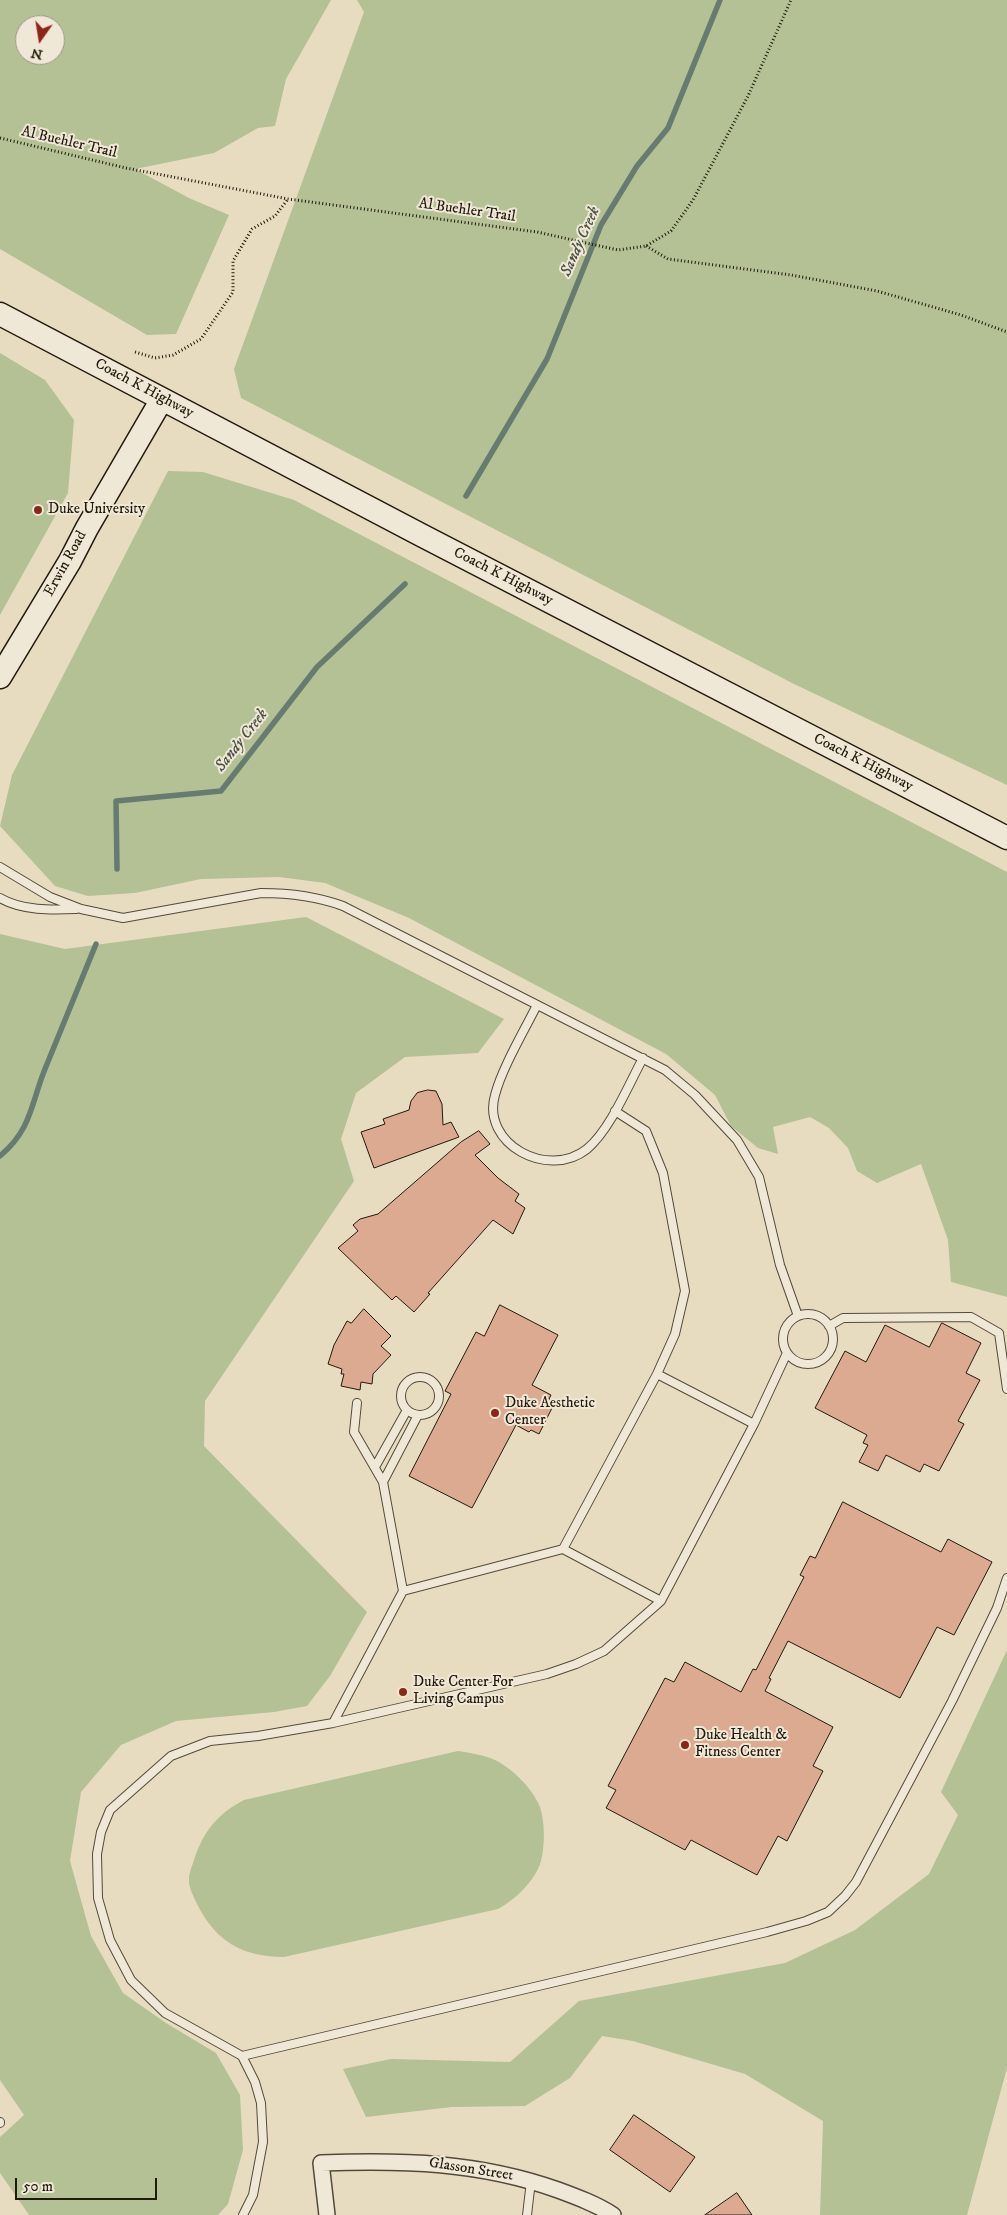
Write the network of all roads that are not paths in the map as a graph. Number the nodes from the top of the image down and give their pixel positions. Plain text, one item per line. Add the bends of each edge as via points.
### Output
1 (0, 314) edge
2 (162, 399) junction
3 (0, 678) edge
4 (1007, 838) edge
5 (0, 867) edge
6 (0, 898) edge
7 (81, 908) junction
8 (537, 1005) junction
9 (642, 1058) junction
10 (614, 1111) junction
11 (798, 1316) junction
12 (829, 1326) junction
13 (787, 1353) junction
14 (657, 1374) junction
15 (1007, 1389) edge
16 (357, 1404) dead end
17 (407, 1410) junction
18 (418, 1415) junction
19 (754, 1424) junction
20 (375, 1467) junction
21 (383, 1482) junction
22 (563, 1549) junction
23 (1007, 1578) edge
24 (403, 1591) junction
25 (661, 1601) junction
26 (333, 1723) junction
27 (242, 2056) junction
28 (531, 2181) junction
29 (243, 2215) edge
30 (327, 2215) edge
31 (527, 2215) edge
32 (613, 2215) edge

1 - 2 main road, Coach K Highway
2 - 3 main road, Erwin Road
2 - 4 main road, Coach K Highway
5 - 7 lane via 50,897
6 - 7 lane via 8,903 47,910
7 - 8 lane via 123,918 261,894 322,898
8 - 9 lane
8 - 10 lane via 494,1096 494,1117 503,1135 525,1154 558,1162 587,1149
9 - 10 lane
9 - 11 lane via 664,1070 695,1095 737,1140 758,1177 780,1265
10 - 14 lane via 646,1130 663,1173 683,1274 682,1308 675,1334
11 - 12 lane via 817,1316
11 - 13 lane via 783,1335
12 - 13 lane via 832,1349 820,1362 800,1363
12 - 15 lane via 842,1318 971,1317 999,1333
13 - 19 lane
14 - 19 lane
14 - 22 lane
16 - 20 lane via 354,1432
17 - 18 lane
17 - 18 lane via 401,1399 403,1387 412,1379 425,1378 435,1384 438,1402 430,1412
17 - 20 lane
18 - 21 lane
19 - 25 lane
20 - 21 lane
21 - 24 lane
22 - 24 lane
22 - 25 lane
23 - 27 lane via 997,1608 952,1701 866,1865 845,1896 828,1912 767,1932
24 - 26 lane
25 - 26 lane via 604,1650 576,1664 547,1674
26 - 27 lane via 210,1741 172,1756 110,1810 102,1832 97,1854 98,1898 110,1940 131,1980 165,2013
27 - 29 lane via 261,2103 263,2142 253,2195
28 - 30 street, Glasson Street via 499,2173 419,2162 321,2163
28 - 31 lane
28 - 32 street, Glasson Street via 582,2199

